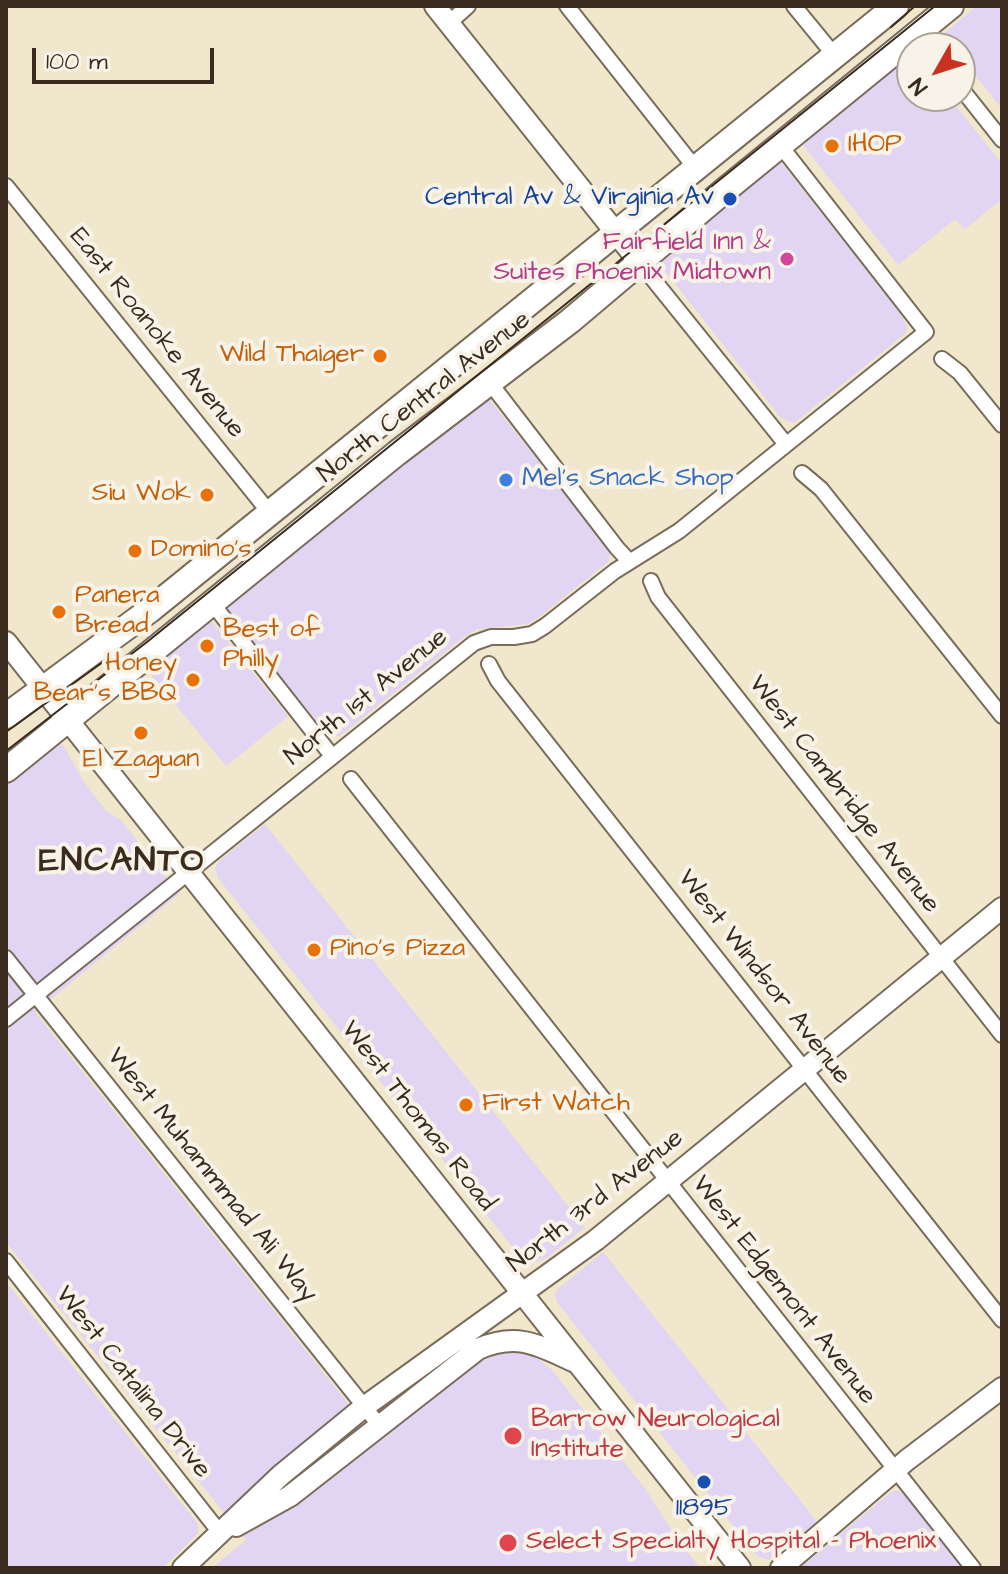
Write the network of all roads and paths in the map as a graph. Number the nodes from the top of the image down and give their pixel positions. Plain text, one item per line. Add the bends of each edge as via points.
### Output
1 (435, 6) edge
2 (468, 6) edge
3 (567, 6) edge
4 (794, 6) edge
5 (896, 6) edge
6 (951, 6) edge
7 (449, 23) junction
8 (835, 56) junction
9 (976, 107) edge
10 (1002, 140) edge
11 (780, 145) junction
12 (696, 169) junction
13 (6, 186) edge
14 (628, 248) junction
15 (942, 359) dead end
16 (491, 384) junction
17 (1002, 425) edge
18 (785, 443) junction
19 (802, 473) dead end
20 (269, 512) junction
21 (629, 561) junction
22 (651, 581) dead end
23 (212, 603) junction
24 (6, 642) edge
25 (489, 664) dead end
26 (47, 693) junction
27 (6, 716) edge
28 (1002, 716) edge
29 (68, 719) junction
30 (332, 756) junction
31 (6, 770) edge
32 (351, 779) dead end
33 (190, 871) junction
34 (1002, 908) edge
35 (941, 957) junction
36 (6, 958) edge
37 (36, 995) junction
38 (6, 1019) edge
39 (1002, 1035) edge
40 (804, 1069) junction
41 (667, 1183) junction
42 (6, 1261) edge
43 (525, 1295) junction
44 (1002, 1320) edge
45 (458, 1363) junction
46 (579, 1364) junction
47 (1002, 1388) edge
48 (364, 1407) junction
49 (379, 1425) junction
50 (895, 1471) junction
51 (221, 1534) junction
52 (183, 1568) edge
53 (740, 1568) edge
54 (781, 1568) edge
55 (973, 1568) edge

1 - 7 street
2 - 7 street
3 - 12 street
4 - 8 street
5 - 8 main road, North Central Avenue
6 - 11 main road, North Central Avenue via 922,40
7 - 14 street
8 - 12 main road, North Central Avenue
9 - 10 street
11 - 14 main road, North Central Avenue
11 - 18 street, North 1st Avenue via 926,332
12 - 14 main road, North Central Avenue
13 - 20 street, East Roanoke Avenue
14 - 16 main road, North Central Avenue
14 - 18 street
14 - 20 main road, North Central Avenue
15 - 17 street
16 - 21 street
16 - 23 main road, North Central Avenue
18 - 21 street, North 1st Avenue via 669,539
19 - 28 street via 821,489
20 - 26 main road, North Central Avenue
21 - 30 street, North 1st Avenue via 532,634 474,643
22 - 35 street, West Cambridge Avenue via 658,597
23 - 29 main road, North Central Avenue
23 - 30 street
24 - 26 street, West Thomas Road
25 - 40 street, West Windsor Avenue
26 - 27 main road, North Central Avenue
26 - 29 street, West Thomas Road
29 - 31 main road, North Central Avenue
29 - 33 street, West Thomas Road
30 - 33 street, North 1st Avenue
32 - 41 street, West Edgemont Avenue
33 - 37 street, North 1st Avenue
33 - 43 street, West Thomas Road
34 - 35 street, North 3rd Avenue
35 - 39 street, West Cambridge Avenue
35 - 40 street, North 3rd Avenue
36 - 37 street, West Muhammmad Ali Way
37 - 38 street, North 1st Avenue
37 - 48 street, West Muhammmad Ali Way
40 - 41 street, North 3rd Avenue
40 - 44 street, West Windsor Avenue
41 - 43 street, North 3rd Avenue
41 - 50 street, West Edgemont Avenue
42 - 51 street, West Catalina Drive
43 - 45 street via 468,1345
43 - 46 street, West Thomas Road
43 - 48 street, North 3rd Avenue
45 - 46 street, North 3rd Avenue via 508,1339
45 - 49 street, North 3rd Avenue
46 - 53 street, West Thomas Road
47 - 50 street
48 - 49 street, West Muhammmad Ali Way
48 - 51 street, North 3rd Avenue via 281,1475
49 - 51 street, North 3rd Avenue via 290,1496
50 - 54 street
50 - 55 street, West Edgemont Avenue
51 - 52 street, North 3rd Avenue

